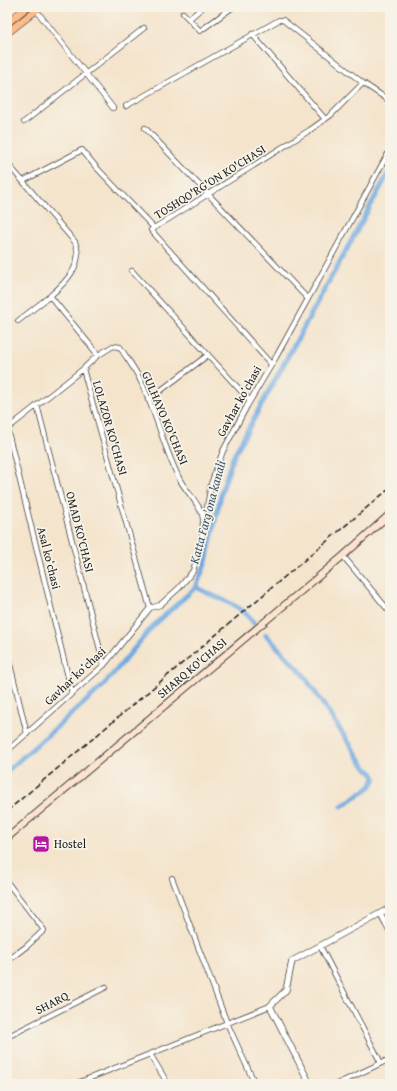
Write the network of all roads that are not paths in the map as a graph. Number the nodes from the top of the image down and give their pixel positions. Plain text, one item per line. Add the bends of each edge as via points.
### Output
1 (27, 7) edge
2 (203, 7) edge
3 (232, 7) edge
4 (38, 9) edge
5 (183, 13) dead end
6 (189, 19) junction
7 (7, 23) edge
8 (144, 28) dead end
9 (7, 34) edge
10 (252, 34) junction
11 (86, 74) junction
12 (363, 83) junction
13 (390, 101) edge
14 (126, 106) dead end
15 (113, 108) dead end
16 (325, 119) junction
17 (24, 122) dead end
18 (145, 128) dead end
19 (390, 150) edge
20 (7, 163) edge
21 (23, 181) junction
22 (208, 194) junction
23 (154, 228) junction
24 (132, 271) dead end
25 (50, 296) junction
26 (308, 299) junction
27 (18, 322) dead end
28 (208, 355) junction
29 (97, 356) junction
30 (271, 364) junction
31 (83, 369) junction
32 (148, 400) junction
33 (250, 401) junction
34 (37, 405) junction
35 (7, 428) edge
36 (390, 514) edge
37 (384, 519) junction
38 (203, 520) junction
39 (390, 527) edge
40 (343, 556) junction
41 (150, 608) junction
42 (390, 612) edge
43 (7, 652) edge
44 (104, 665) junction
45 (72, 693) junction
46 (26, 734) junction
47 (7, 751) edge
48 (7, 838) edge
49 (172, 878) dead end
50 (7, 882) edge
51 (390, 908) edge
52 (380, 913) junction
53 (390, 932) edge
54 (320, 946) junction
55 (7, 961) edge
56 (106, 987) dead end
57 (270, 1006) junction
58 (227, 1023) junction
59 (7, 1037) edge
60 (150, 1054) junction
61 (390, 1059) edge
62 (381, 1063) junction
63 (75, 1084) edge
64 (168, 1084) edge
65 (255, 1084) edge
66 (310, 1084) edge
67 (337, 1084) edge

1 - 7 highway
2 - 6 street
3 - 6 street via 200,31
4 - 9 highway
4 - 11 street
5 - 6 street
8 - 11 street
10 - 12 street via 275,21 282,20
10 - 14 street
10 - 16 street
11 - 15 street
11 - 17 street
12 - 13 street
12 - 16 street, TOSHQO'RG'ON KO'CHASI
16 - 22 street, TOSHQO'RG'ON KO'CHASI
18 - 22 street
19 - 26 street, Gavhar koʻchasi
20 - 21 street
21 - 23 street via 82,150
21 - 25 street via 78,248 73,272
22 - 23 street, TOSHQO'RG'ON KO'CHASI
22 - 26 street
23 - 30 street, TOSHQO'RG'ON KO'CHASI via 151,230
24 - 28 street
25 - 27 street
25 - 29 street
26 - 30 street, Gavhar koʻchasi
28 - 32 street
28 - 33 street
29 - 31 street, LOLAZOR KO'CHASI
29 - 32 street, GULHAYO KO'CHASI via 113,346 120,348 142,383
30 - 33 street, Gavhar koʻchasi
31 - 34 street
31 - 41 street, LOLAZOR KO'CHASI
32 - 38 street, GULHAYO KO'CHASI via 180,481
33 - 38 street, Gavhar koʻchasi via 223,451 211,484
34 - 35 street
34 - 44 street, OMAD KO'CHASI
35 - 45 street, Asal koʻchasi
36 - 37 main road, SHARQ KO'CHASI
37 - 39 street
37 - 40 main road, SHARQ KO'CHASI
38 - 41 street, Gavhar koʻchasi via 202,539 193,571 160,605
40 - 42 street
40 - 48 main road, SHARQ KO'CHASI
41 - 44 street, Gavhar koʻchasi
43 - 46 street
44 - 45 street, Gavhar koʻchasi
45 - 46 street, Gavhar koʻchasi
46 - 47 street, Gavhar koʻchasi
49 - 58 street
50 - 55 street via 44,930
51 - 52 street
52 - 53 street
52 - 54 street
54 - 57 street via 292,961 286,990
54 - 62 street
56 - 59 street, SHARQ
57 - 58 street
57 - 66 street
58 - 60 street
58 - 65 street
60 - 63 street
60 - 64 street
61 - 62 street
62 - 67 street

